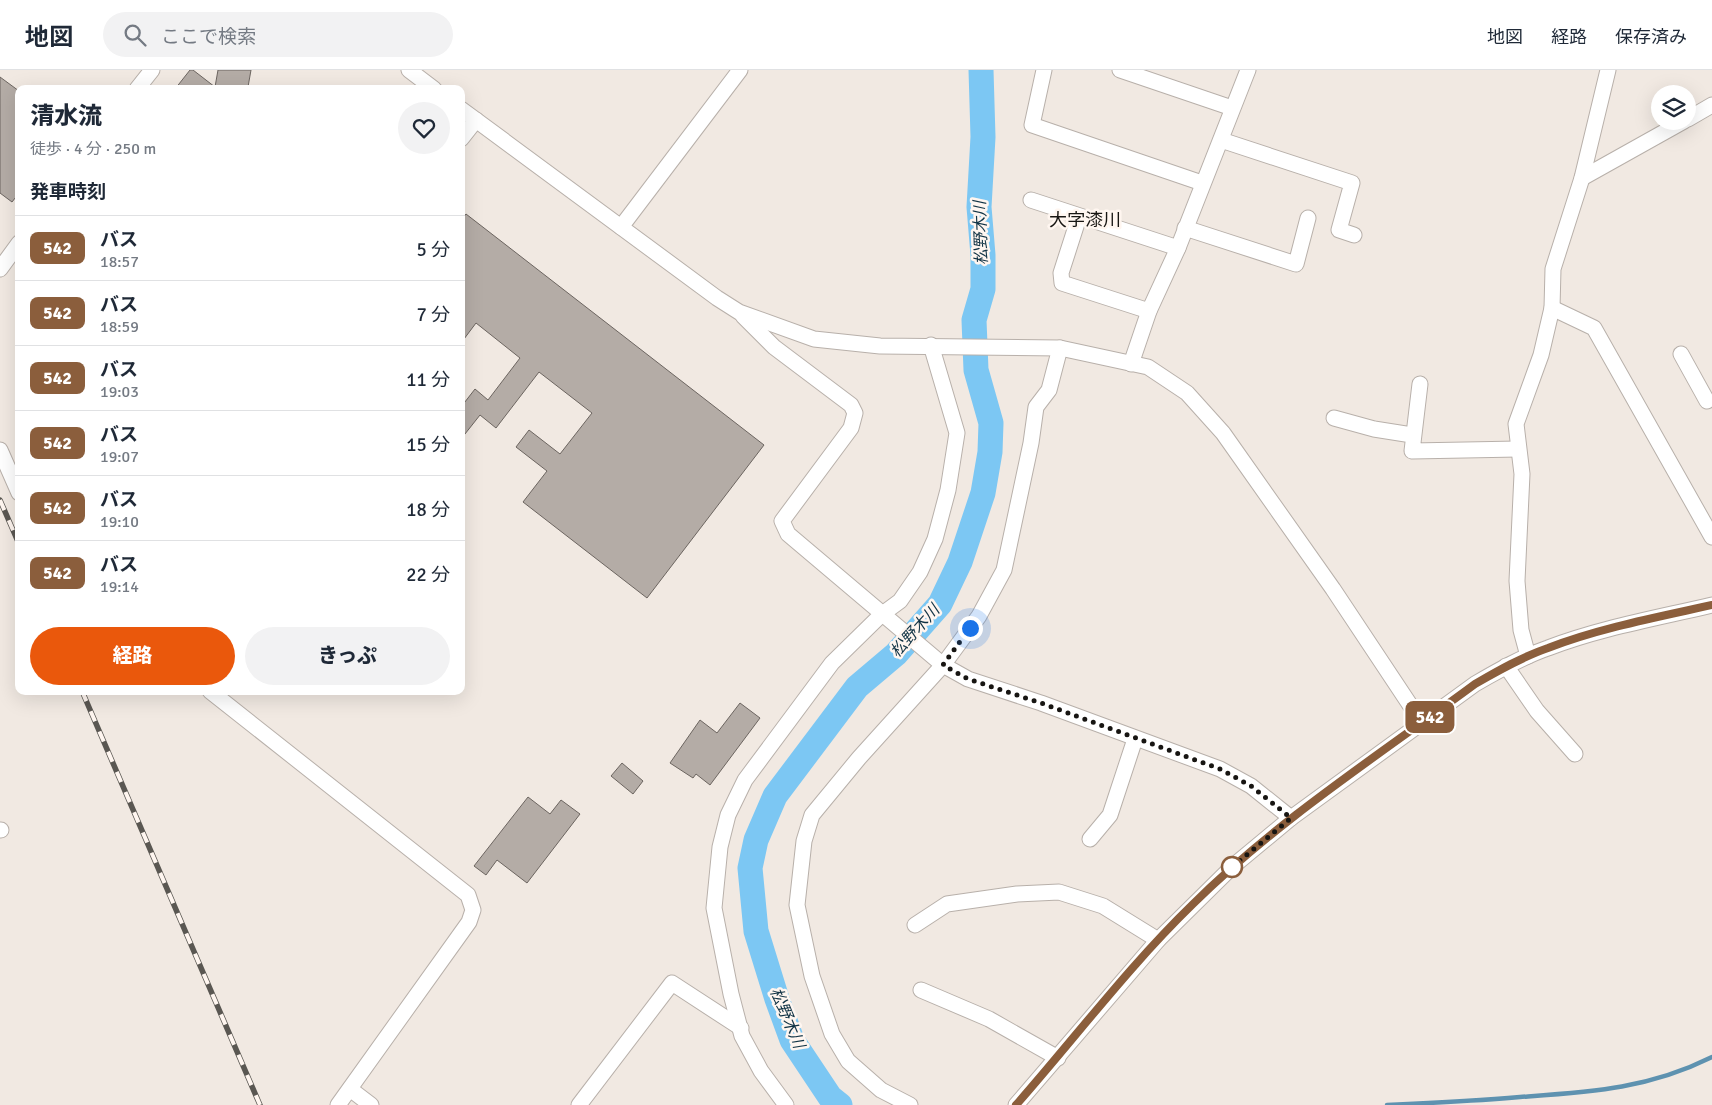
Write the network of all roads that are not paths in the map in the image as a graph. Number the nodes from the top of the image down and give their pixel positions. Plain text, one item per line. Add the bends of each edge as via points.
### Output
1 (152, 70) edge
2 (409, 70) edge
3 (740, 70) edge
4 (1044, 70) edge
5 (1120, 70) edge
6 (1248, 70) edge
7 (1608, 70) edge
8 (140, 85) edge
9 (429, 85) edge
10 (1712, 106) edge
11 (1232, 108) junction
12 (465, 112) edge
13 (1696, 115) edge
14 (476, 120) junction
15 (1668, 130) edge
16 (465, 134) edge
17 (1221, 140) junction
18 (1582, 178) junction
19 (1202, 183) junction
20 (1031, 200) dead end
21 (1079, 217) junction
22 (1308, 218) dead end
23 (621, 227) junction
24 (1185, 228) junction
25 (1354, 236) dead end
26 (15, 248) edge
27 (1178, 248) junction
28 (0, 268) edge
29 (1552, 308) junction
30 (1149, 311) junction
31 (739, 312) junction
32 (934, 345) junction
33 (1054, 348) junction
34 (1681, 354) dead end
35 (1131, 364) junction
36 (1420, 384) dead end
37 (1710, 403) edge
38 (1334, 418) dead end
39 (1412, 435) junction
40 (0, 450) edge
41 (1518, 450) junction
42 (15, 484) edge
43 (1712, 537) edge
44 (1712, 605) edge
45 (881, 615) junction
46 (1528, 656) junction
47 (943, 665) junction
48 (1506, 666) junction
49 (215, 695) edge
50 (1422, 723) junction
51 (1135, 739) junction
52 (1575, 754) dead end
53 (1291, 818) junction
54 (1090, 839) dead end
55 (915, 925) dead end
56 (1158, 940) junction
57 (921, 990) dead end
58 (741, 1028) junction
59 (1058, 1058) junction
60 (350, 1089) junction
61 (338, 1105) edge
62 (371, 1105) edge
63 (579, 1105) edge
64 (786, 1105) edge
65 (910, 1105) edge
66 (1016, 1105) edge

1 - 8 street
2 - 9 street
3 - 23 street
4 - 19 street via 1032,125
5 - 11 street
6 - 11 street
7 - 18 street
10 - 13 street
11 - 17 street
12 - 14 street
14 - 16 street
14 - 23 street
15 - 18 street
17 - 19 street
17 - 25 street via 1352,183 1339,230
18 - 29 street via 1553,270
19 - 24 street
20 - 21 street
21 - 27 street
21 - 30 street via 1061,273 1062,283
22 - 24 street via 1296,264
23 - 31 street
24 - 27 street
26 - 28 street
27 - 30 street
29 - 41 street via 1541,355 1516,424
29 - 43 street via 1594,328
30 - 35 street
31 - 32 street via 814,339 880,346
31 - 45 street via 774,347 850,405 855,413 851,428 782,521 788,534
32 - 33 street
32 - 45 street via 957,434 948,490 935,539 920,572 900,601
33 - 35 street
33 - 47 street via 1049,390 1036,407 1004,570 979,616
34 - 37 street
35 - 50 street via 1148,367 1187,394 1223,433
36 - 39 street
38 - 39 street
39 - 41 street via 1412,451
40 - 42 street
41 - 46 street via 1522,474 1517,581 1521,630
44 - 46 street via 1615,628
45 - 47 street
45 - 58 street via 832,663 745,780 728,815 720,847 714,908
46 - 48 street
47 - 51 street via 968,679
47 - 65 street via 812,815 804,841 797,905 812,976 832,1034 848,1061 881,1090
48 - 50 street via 1475,684
48 - 52 street via 1537,711
49 - 60 street via 468,895 473,910 469,922
50 - 53 street
51 - 53 street via 1220,769 1251,786
51 - 54 street via 1110,815
53 - 56 street via 1232,867
55 - 56 street via 947,904 1059,892 1103,906
56 - 59 street
57 - 59 street via 989,1020
58 - 63 street via 672,982
58 - 64 street via 761,1071
59 - 66 street
60 - 61 street
60 - 62 street

